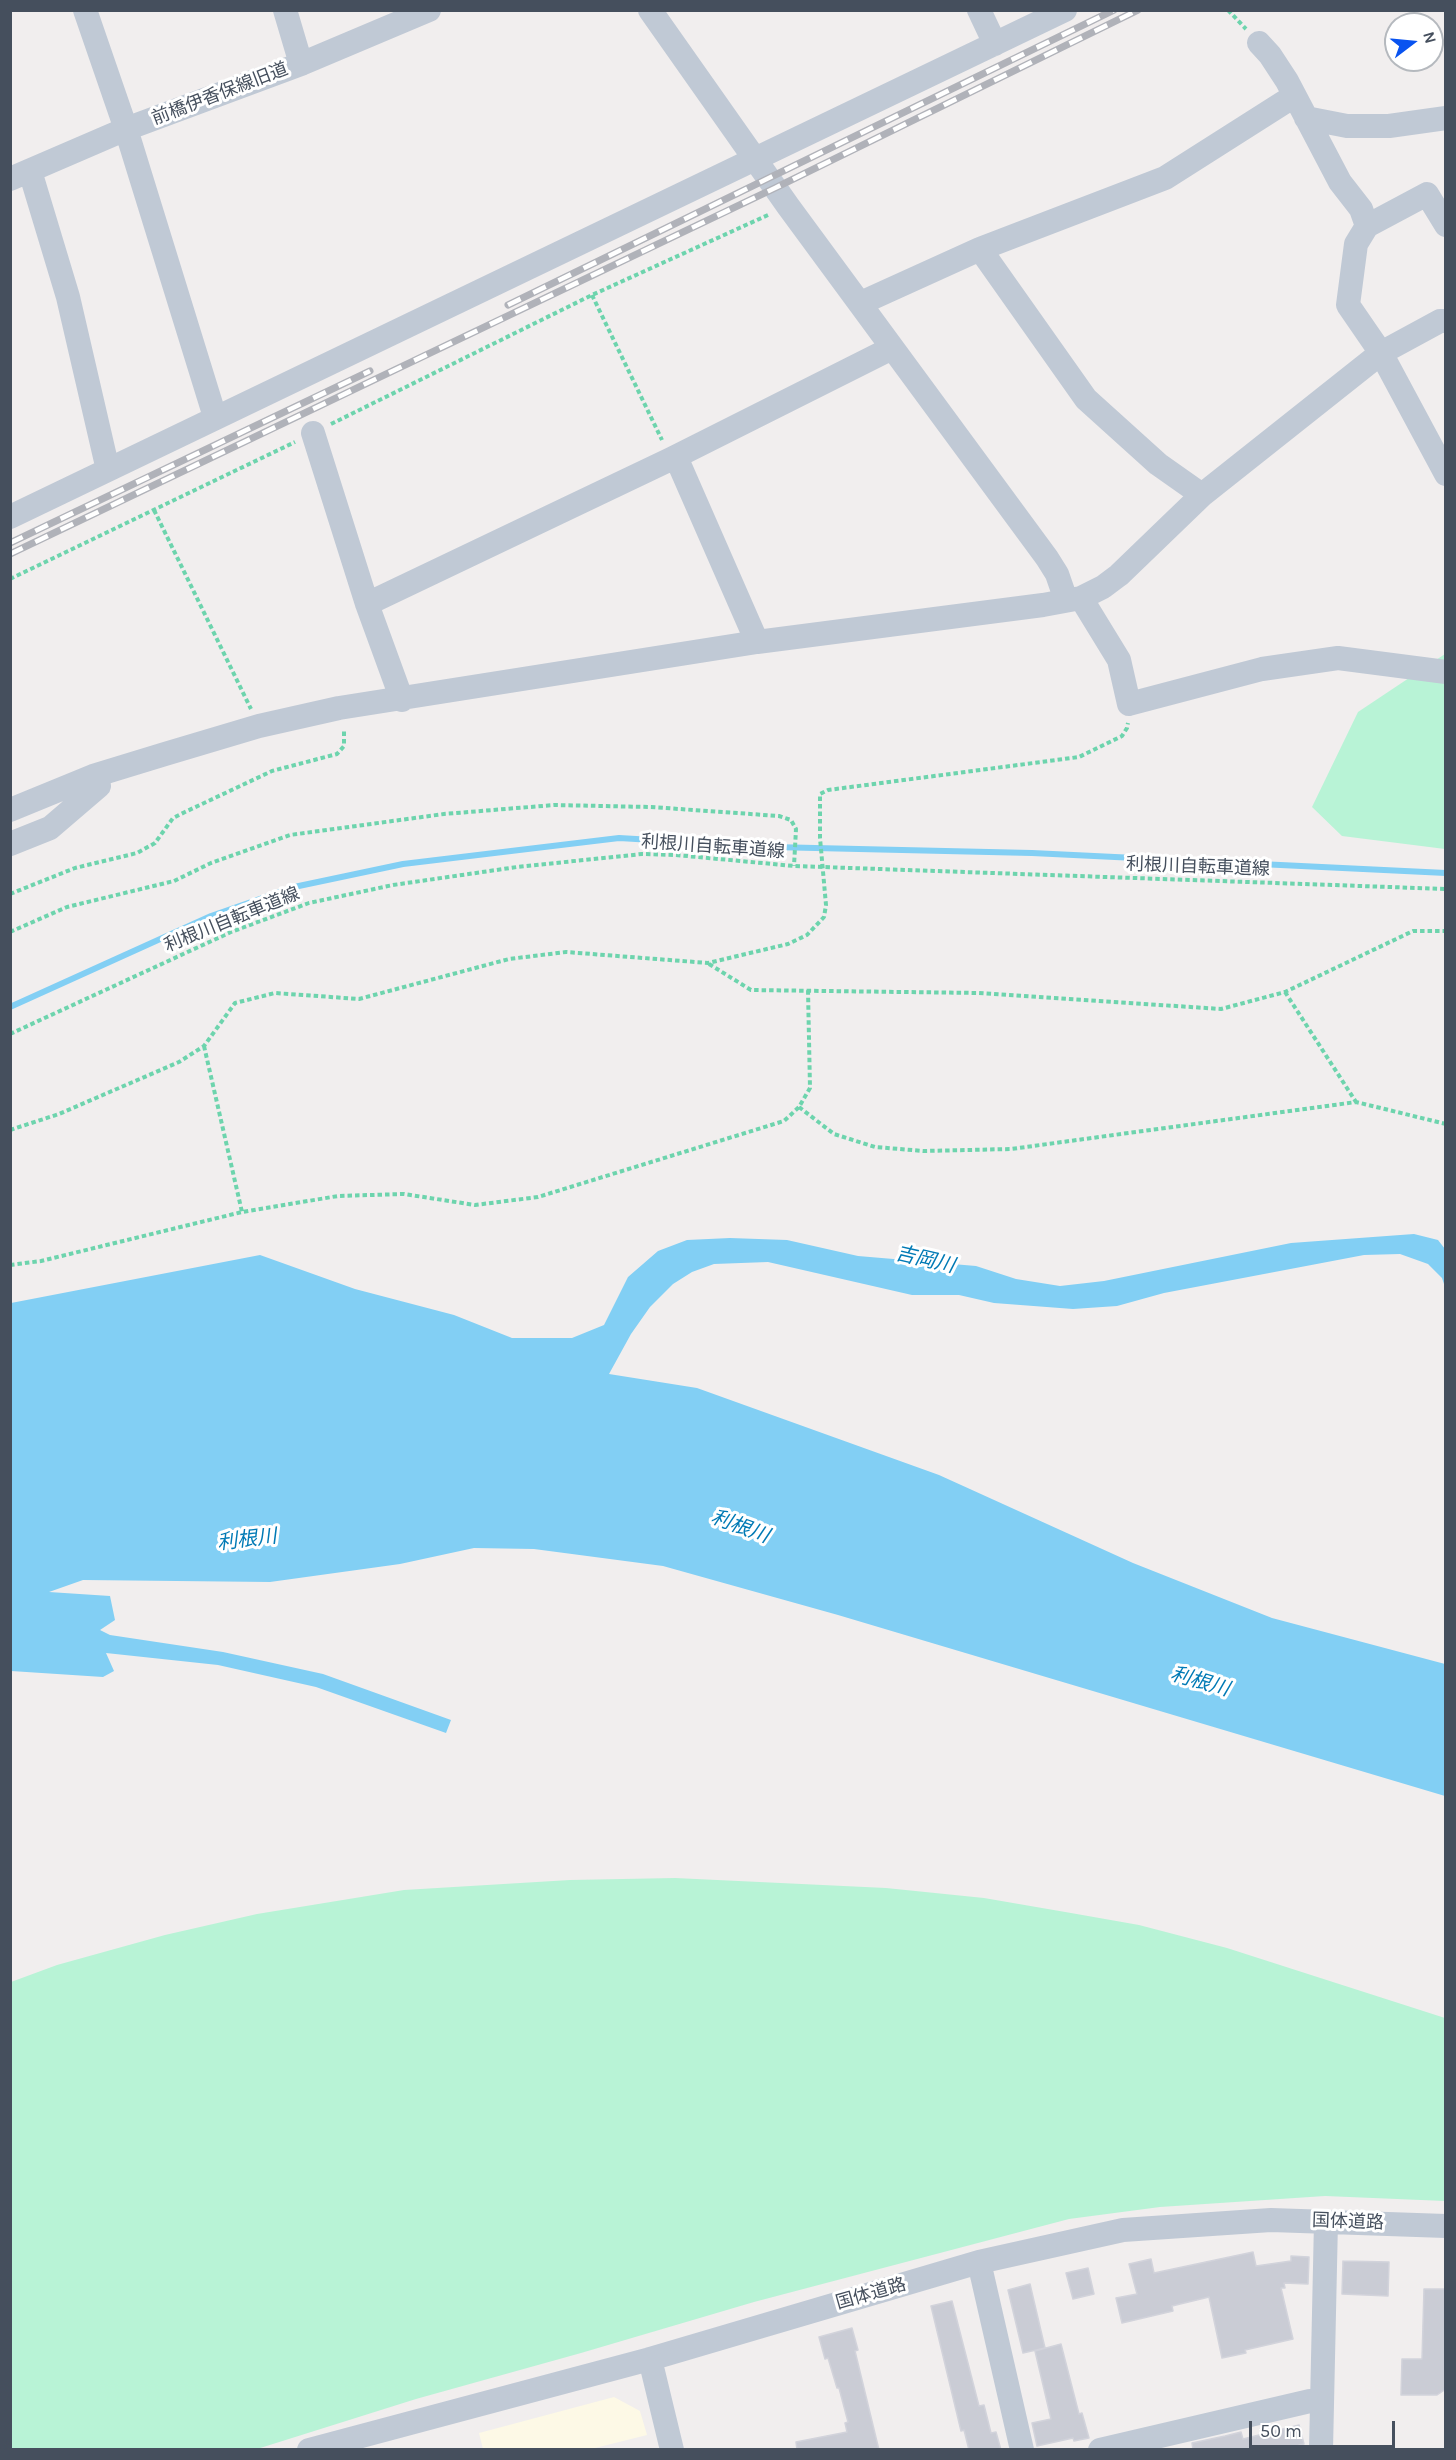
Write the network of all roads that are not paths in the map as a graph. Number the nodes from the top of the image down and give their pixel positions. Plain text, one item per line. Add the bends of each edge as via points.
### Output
1 (85, 10) edge
2 (285, 10) edge
3 (429, 10) edge
4 (650, 10) edge
5 (979, 10) edge
6 (1065, 10) edge
7 (1259, 43) dead end
8 (995, 44) junction
9 (301, 64) junction
10 (1294, 96) junction
11 (1306, 118) junction
12 (1446, 118) edge
13 (126, 129) junction
14 (757, 160) junction
15 (20, 175) edge
16 (1446, 225) edge
17 (1367, 226) junction
18 (980, 249) junction
19 (861, 303) junction
20 (1446, 321) edge
21 (892, 348) junction
22 (1381, 353) junction
23 (215, 417) junction
24 (313, 433) road end
25 (673, 458) junction
26 (108, 470) junction
27 (1446, 474) edge
28 (1202, 495) junction
29 (10, 517) edge
30 (1074, 599) junction
31 (367, 604) junction
32 (758, 642) junction
33 (1446, 672) edge
34 (402, 700) junction
35 (93, 776) junction
36 (10, 810) edge
37 (10, 844) edge
38 (1326, 2221) junction
39 (1446, 2226) edge
40 (979, 2262) junction
41 (650, 2360) junction
42 (1322, 2402) junction
43 (309, 2450) edge
44 (672, 2450) edge
45 (1022, 2450) edge
46 (1100, 2450) edge
47 (1321, 2450) edge

1 - 13 street
2 - 9 street
3 - 9 street, 前橋伊香保線旧道
4 - 14 street
5 - 8 street
6 - 8 street
7 - 10 street
8 - 14 street
9 - 13 street, 前橋伊香保線旧道
10 - 11 street
10 - 18 street via 1165,178
11 - 12 street via 1347,126 1389,126
11 - 17 street via 1340,182 1357,201
13 - 15 street, 前橋伊香保線旧道
13 - 23 street
14 - 19 street
14 - 23 street
15 - 26 street via 68,297
16 - 17 street via 1427,194
17 - 22 street via 1356,244 1348,305
18 - 19 street
18 - 28 street via 1086,399 1158,464
19 - 21 street
20 - 22 street
21 - 25 street
21 - 30 street
22 - 27 street
22 - 28 street
23 - 26 street
24 - 31 street
25 - 31 street
25 - 32 street
26 - 29 street
28 - 30 street via 1119,575 1103,587
30 - 32 street
30 - 33 street via 1119,660 1130,704 1262,669 1338,658
31 - 34 street
32 - 34 street
34 - 35 street via 339,708 259,726
35 - 36 street
35 - 37 street via 99,786 50,828
38 - 39 street, 国体道路
38 - 40 street, 国体道路 via 1230,2221 1123,2230
38 - 42 street
40 - 41 street, 国体道路
40 - 45 street
41 - 43 street, 国体道路
41 - 44 street
42 - 46 street via 1310,2401
42 - 47 street

